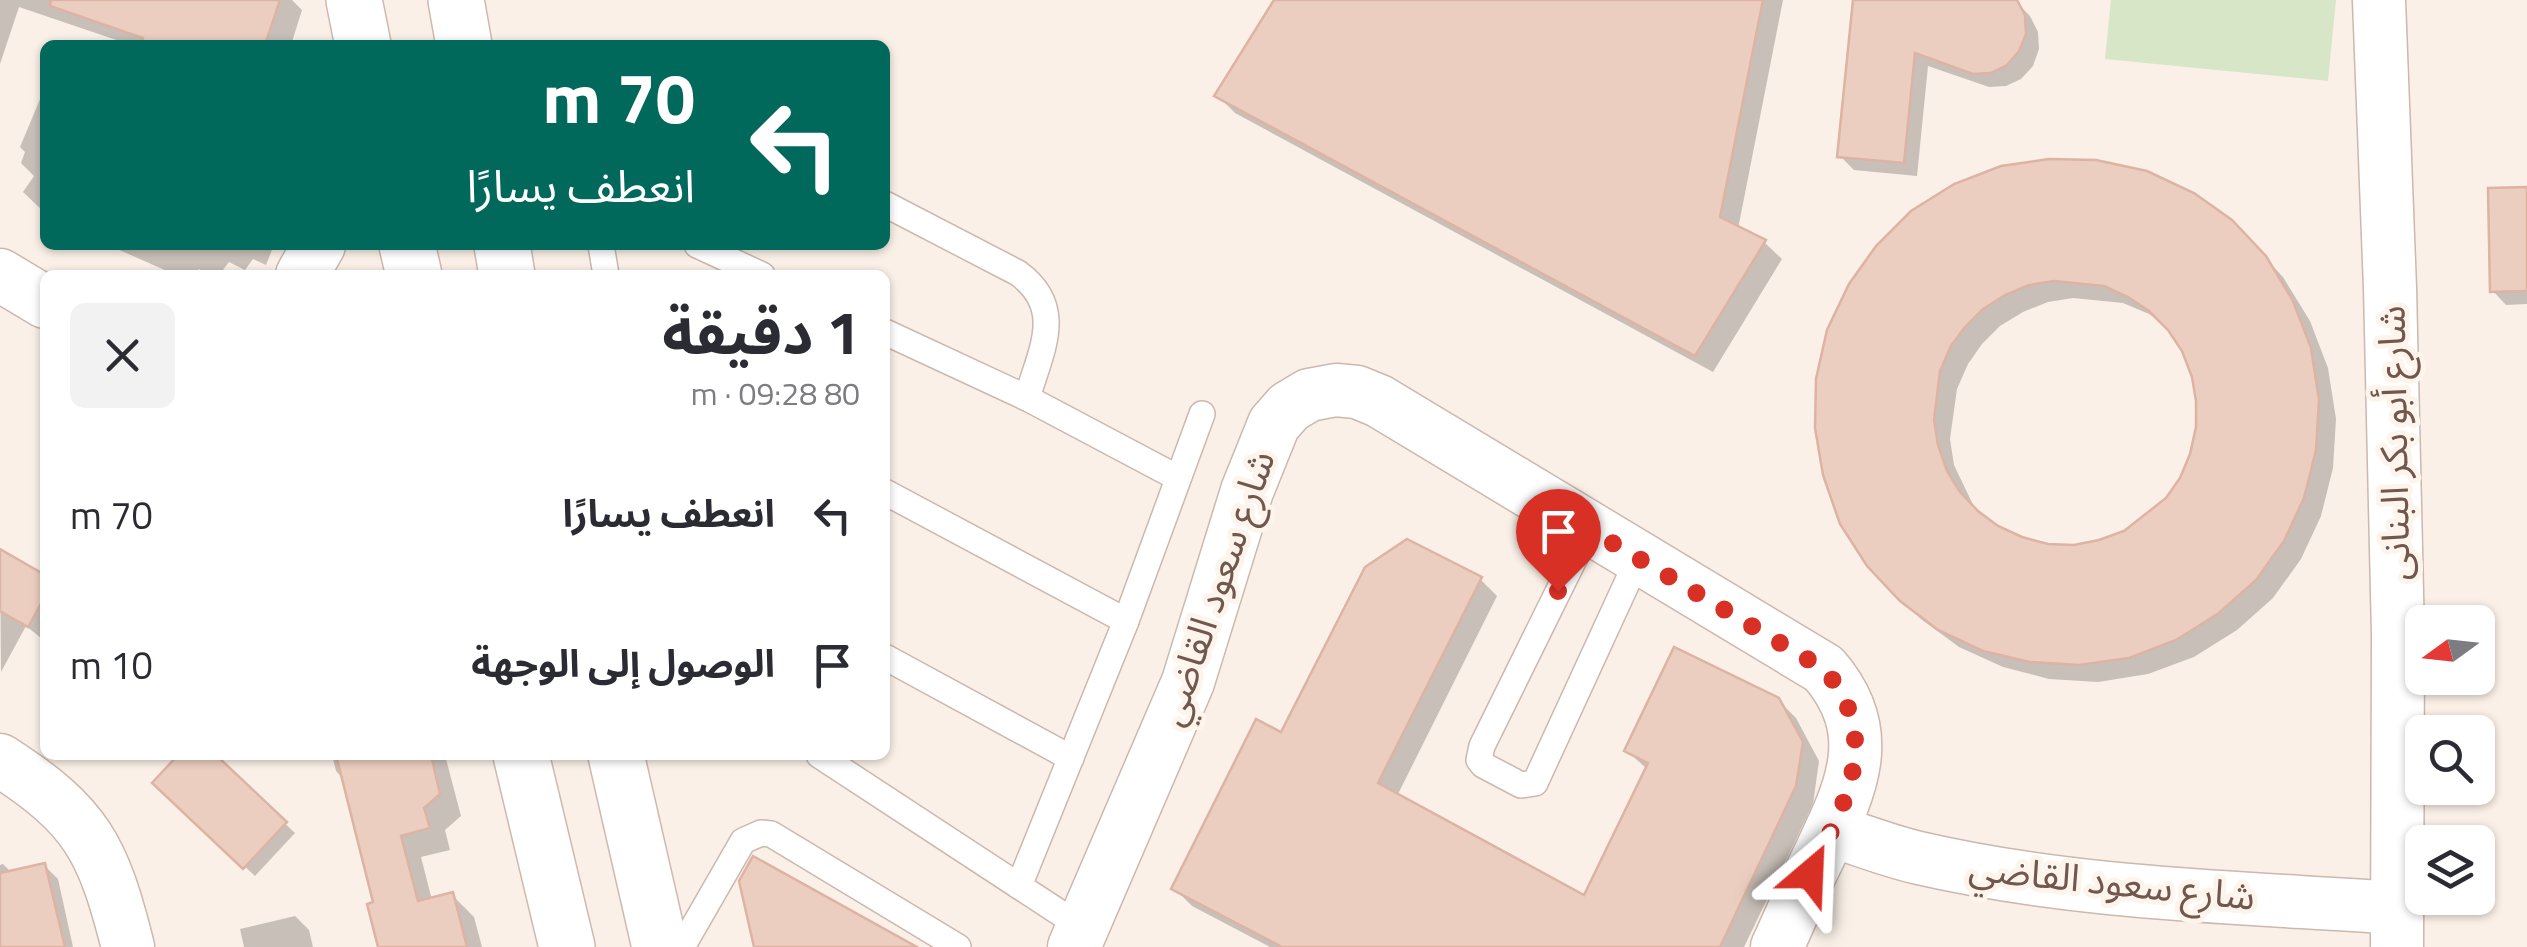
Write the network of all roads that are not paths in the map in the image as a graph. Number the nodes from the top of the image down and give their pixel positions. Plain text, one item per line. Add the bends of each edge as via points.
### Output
1 (354, 0) edge
2 (456, 0) edge
3 (2379, 0) edge
4 (362, 40) edge
5 (463, 40) edge
6 (890, 207) edge
7 (709, 250) edge
8 (751, 270) edge
9 (0, 275) edge
10 (40, 299) edge
11 (890, 334) edge
12 (1027, 398) junction
13 (1202, 414) dead end
14 (1178, 478) junction
15 (890, 495) edge
16 (1589, 529) junction
17 (1638, 559) junction
18 (1126, 620) junction
19 (890, 659) edge
20 (1071, 758) junction
21 (0, 760) edge
22 (523, 760) edge
23 (617, 760) edge
24 (827, 760) edge
25 (1831, 830) junction
26 (1019, 886) junction
27 (2397, 928) edge
28 (1078, 938) edge
29 (128, 947) edge
30 (567, 947) edge
31 (660, 947) edge
32 (682, 947) edge
33 (958, 947) edge
34 (1777, 947) edge

1 - 4 main road
2 - 5 main road
3 - 27 street, شارع أبو بكر البنانى via 2398,597
6 - 12 lane via 1034,284 1048,320
7 - 8 lane
9 - 10 street
11 - 12 lane
12 - 14 lane
13 - 14 lane
14 - 18 lane
15 - 18 lane
16 - 17 street, شارع سعود القاضي
16 - 17 lane via 1482,746 1483,765 1521,786 1535,783
16 - 28 street, شارع سعود القاضي via 1357,392 1309,395 1289,407 1258,458 1188,682
17 - 25 street, شارع سعود القاضي via 1824,669 1842,689 1856,759
18 - 20 lane
19 - 20 lane
20 - 26 lane
21 - 29 street via 39,785 88,835
22 - 30 main road
23 - 31 main road
24 - 26 lane
25 - 27 street, شارع سعود القاضي via 1916,858 2031,879
25 - 34 street, شارع سعود القاضي
26 - 28 lane
32 - 33 lane via 743,842 761,833

